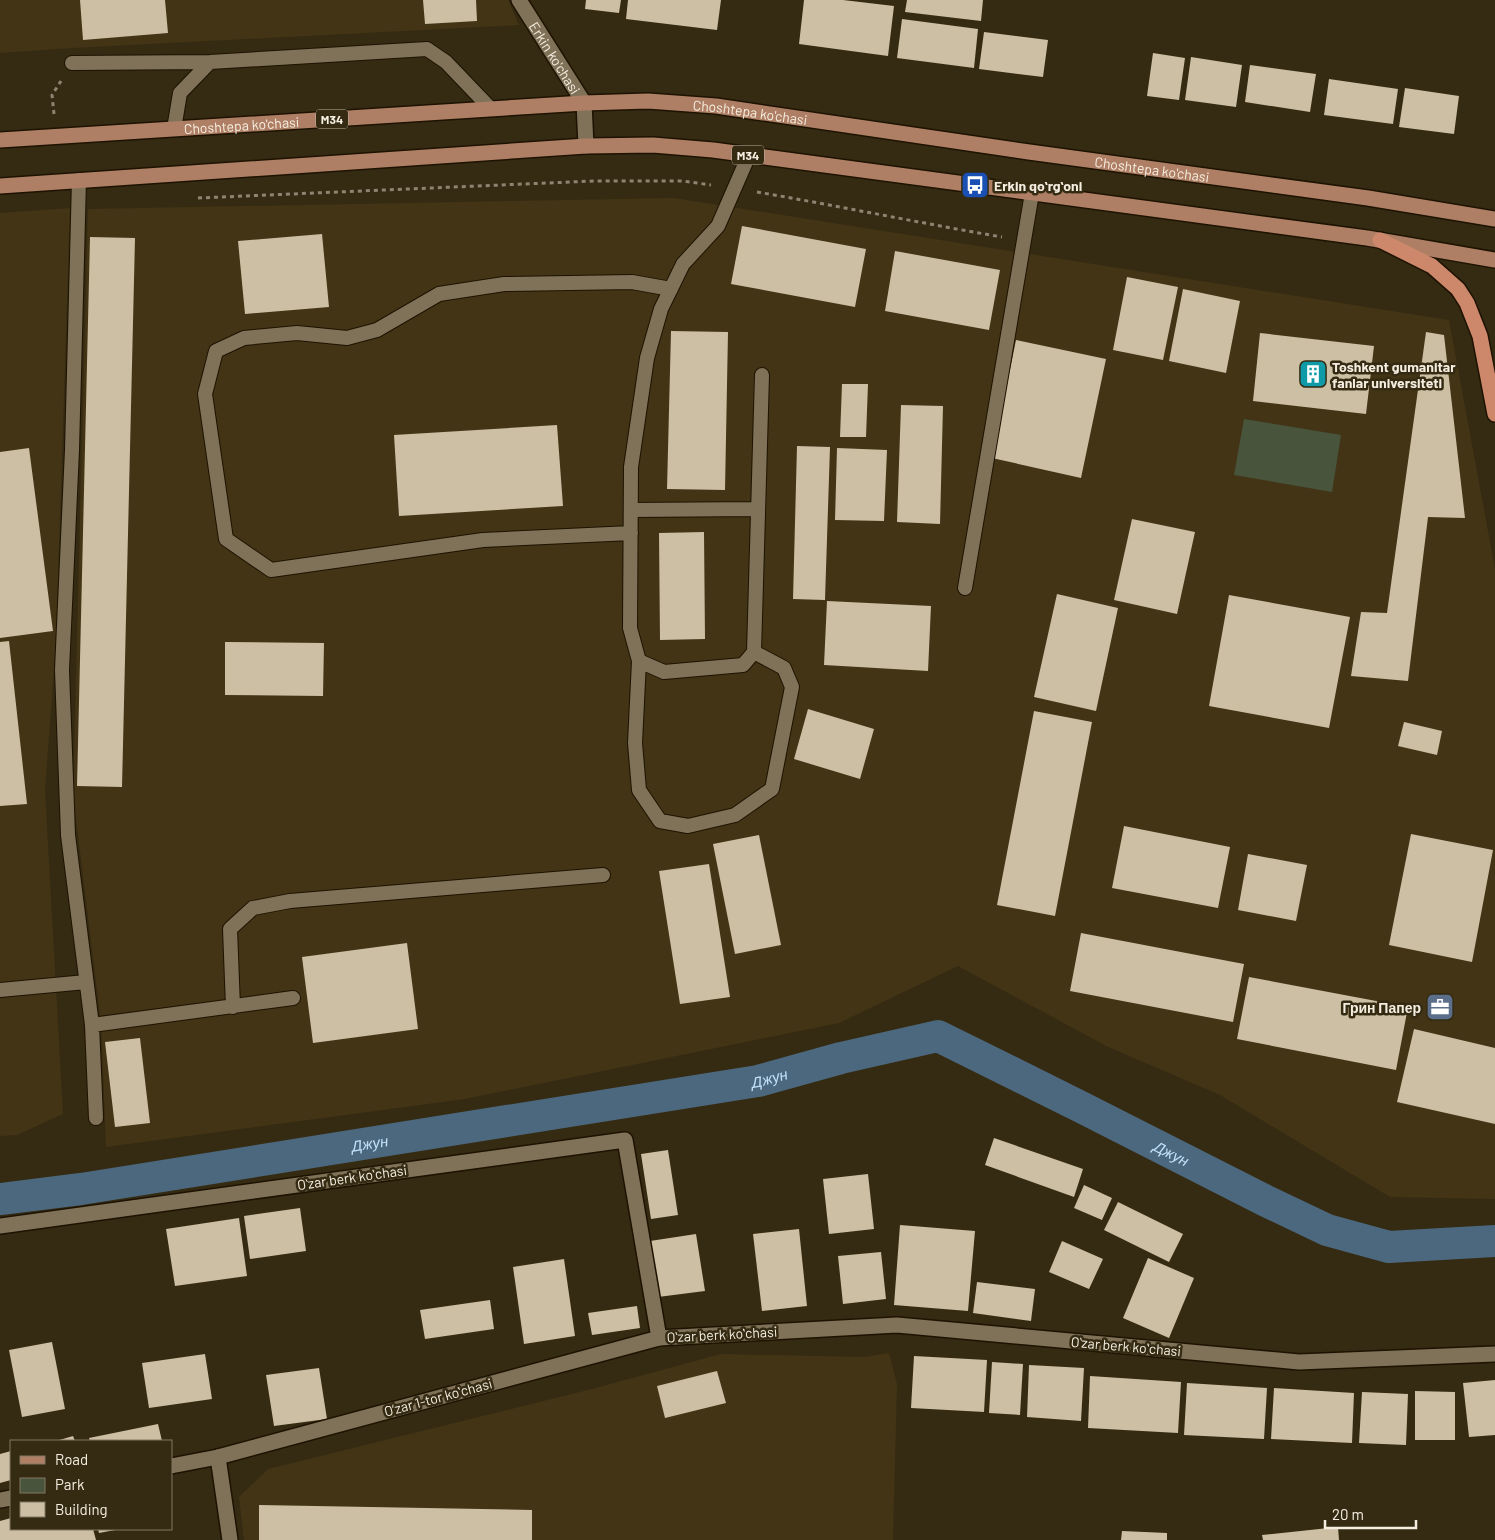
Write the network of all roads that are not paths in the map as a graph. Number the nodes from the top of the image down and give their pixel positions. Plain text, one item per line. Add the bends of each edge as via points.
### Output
1 (519, 0) edge
2 (210, 62) junction
3 (72, 63) road end
4 (584, 103) junction
5 (490, 108) junction
6 (174, 129) junction
7 (0, 140) edge
8 (586, 146) junction
9 (749, 155) junction
10 (79, 180) junction
11 (0, 186) edge
12 (1032, 193) junction
13 (1493, 218) edge
14 (1380, 240) junction
15 (1492, 259) edge
16 (671, 289) junction
17 (762, 375) dead end
18 (1495, 414) edge
19 (758, 509) junction
20 (631, 510) junction
21 (630, 533) junction
22 (965, 588) dead end
23 (754, 652) junction
24 (639, 661) junction
25 (603, 875) dead end
26 (86, 982) junction
27 (0, 990) edge
28 (293, 998) dead end
29 (233, 1007) junction
30 (92, 1024) junction
31 (96, 1118) dead end
32 (0, 1226) edge
33 (659, 1338) junction
34 (1495, 1354) edge
35 (218, 1457) junction
36 (172, 1466) edge
37 (230, 1540) edge

1 - 4 street, Erkin ko'chasi
2 - 3 lane
2 - 5 lane via 427,49 446,62
2 - 6 lane via 180,93
4 - 5 main road, Choshtepa ko'chasi / M34
4 - 8 street, Erkin ko'chasi
4 - 13 main road, Choshtepa ko'chasi / M34 via 648,101 716,106
5 - 6 main road, Choshtepa ko'chasi / M34
6 - 7 main road, Choshtepa ko'chasi / M34
8 - 9 main road, M34 via 653,145
8 - 10 main road, M34
9 - 12 main road, M34
9 - 16 lane via 718,226 683,264
10 - 11 main road, M34
10 - 26 lane via 62,670 68,835
12 - 14 main road, M34
12 - 22 lane
14 - 15 main road, M34
14 - 18 highway via 1432,266 1458,289 1467,302 1480,336
16 - 20 lane via 646,358 631,467
16 - 21 lane via 632,282 504,284 439,294 377,330 347,338 297,333 244,338 216,352 205,394 226,539 272,570 483,540
17 - 19 lane
19 - 20 lane
19 - 23 lane
20 - 21 lane
21 - 24 lane via 630,628
23 - 24 lane via 743,665 664,672
23 - 24 lane via 784,668 792,687 772,789 735,815 688,826 660,821 639,790 635,743
25 - 29 lane via 290,901 253,908 230,929
26 - 27 lane
26 - 30 lane
28 - 29 lane
29 - 30 lane
30 - 31 lane
32 - 33 street, Oʻzar berk koʻchasi via 625,1140
33 - 34 street, Oʻzar berk koʻchasi via 897,1325 1299,1362
33 - 35 street, O‘zar 1-tor koʻchasi
35 - 36 street, O‘zar 1-tor koʻchasi
35 - 37 street

